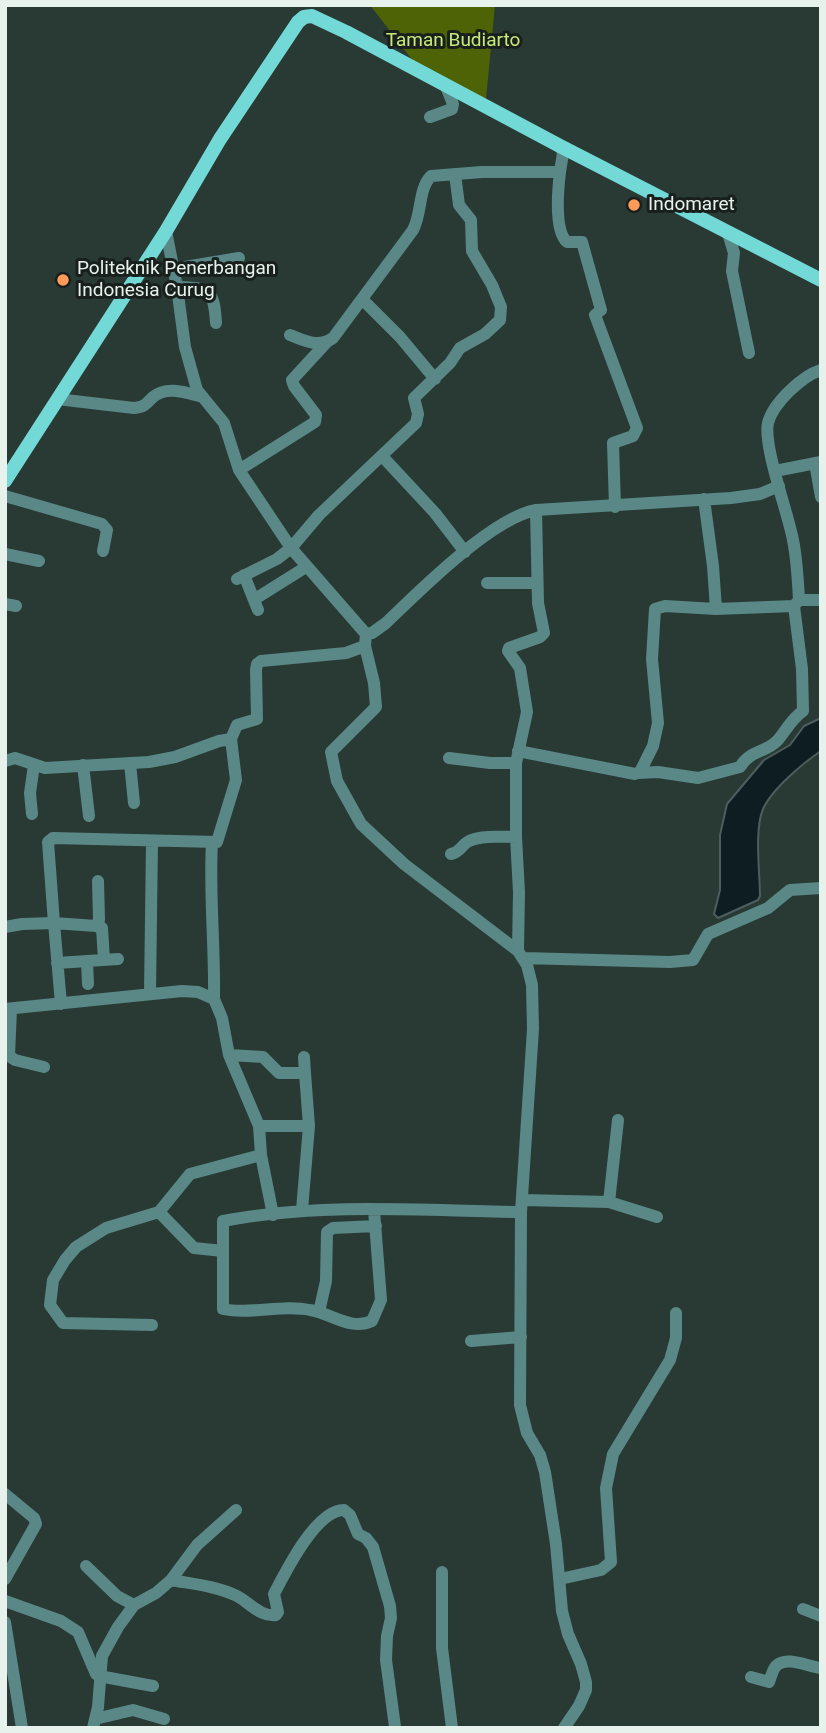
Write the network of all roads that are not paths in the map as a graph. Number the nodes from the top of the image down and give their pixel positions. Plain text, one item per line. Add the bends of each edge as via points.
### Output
1 (445, 84) junction
2 (430, 117) dead end
3 (560, 146) junction
4 (560, 172) junction
5 (455, 174) junction
6 (166, 231) junction
7 (728, 233) junction
8 (239, 258) dead end
9 (173, 269) junction
10 (821, 280) edge
11 (177, 286) junction
12 (362, 299) junction
13 (216, 323) dead end
14 (290, 335) dead end
15 (326, 343) junction
16 (749, 353) dead end
17 (821, 370) edge
18 (435, 379) junction
19 (203, 397) junction
20 (57, 399) junction
21 (382, 456) junction
22 (818, 463) edge
23 (239, 470) junction
24 (775, 471) junction
25 (5, 481) edge
26 (779, 486) junction
27 (5, 496) edge
28 (821, 496) edge
29 (704, 499) junction
30 (615, 507) junction
31 (536, 510) junction
32 (292, 548) junction
33 (103, 551) dead end
34 (465, 552) junction
35 (5, 554) edge
36 (39, 561) dead end
37 (306, 567) junction
38 (487, 583) dead end
39 (537, 583) junction
40 (821, 600) edge
41 (796, 603) junction
42 (716, 609) junction
43 (366, 640) junction
44 (231, 739) junction
45 (517, 757) junction
46 (449, 758) dead end
47 (5, 761) edge
48 (130, 763) junction
49 (34, 765) junction
50 (83, 765) junction
51 (638, 774) junction
52 (134, 803) dead end
53 (32, 814) dead end
54 (89, 816) dead end
55 (516, 836) junction
56 (152, 842) junction
57 (212, 842) junction
58 (451, 854) dead end
59 (98, 881) dead end
60 (821, 888) edge
61 (54, 923) junction
62 (96, 926) junction
63 (5, 928) edge
64 (521, 954) junction
65 (118, 959) dead end
66 (104, 960) junction
67 (87, 961) junction
68 (57, 963) junction
69 (88, 984) dead end
70 (150, 993) junction
71 (214, 999) junction
72 (61, 1004) junction
73 (8, 1009) edge
74 (229, 1055) junction
75 (304, 1057) dead end
76 (44, 1067) dead end
77 (304, 1073) junction
78 (618, 1120) dead end
79 (258, 1126) junction
80 (309, 1126) junction
81 (261, 1155) junction
82 (609, 1202) junction
83 (521, 1206) junction
84 (302, 1210) junction
85 (374, 1210) junction
86 (159, 1212) junction
87 (273, 1215) junction
88 (657, 1217) dead end
89 (376, 1226) junction
90 (223, 1251) junction
91 (319, 1312) junction
92 (676, 1313) dead end
93 (152, 1325) dead end
94 (521, 1337) junction
95 (471, 1341) dead end
96 (5, 1494) edge
97 (236, 1510) dead end
98 (86, 1566) dead end
99 (442, 1572) dead end
100 (5, 1578) edge
101 (560, 1579) junction
102 (171, 1580) junction
103 (5, 1601) edge
104 (134, 1605) junction
105 (803, 1609) dead end
106 (821, 1616) edge
107 (5, 1622) edge
108 (821, 1668) edge
109 (99, 1676) junction
110 (751, 1677) dead end
111 (153, 1686) dead end
112 (164, 1719) dead end
113 (94, 1724) edge
114 (395, 1727) edge
115 (22, 1728) edge
116 (452, 1728) edge
117 (564, 1728) edge

1 - 2 street via 453,107
1 - 3 main road
1 - 6 main road via 346,32 312,16 304,17 220,139
3 - 4 street
3 - 7 main road
4 - 5 street
4 - 30 street via 561,235 567,242 582,242 601,310 596,315 637,428 633,436 613,443
5 - 12 street via 435,174 426,181 419,220
5 - 18 street via 459,205 471,220 472,251 492,285 502,317 485,334 460,348
6 - 9 street
6 - 20 main road
7 - 10 main road
7 - 16 street
8 - 9 street
9 - 11 street
11 - 13 street via 208,292
11 - 19 street via 185,347
12 - 15 street
12 - 18 street
14 - 15 street
15 - 23 street via 292,380 316,415 315,422
17 - 24 street via 789,392 770,419
18 - 21 street via 415,396 416,423
19 - 20 street via 169,390 134,408
19 - 23 street via 227,429
20 - 25 main road
21 - 32 street via 319,514
21 - 34 street
22 - 24 street
22 - 28 street
23 - 32 street
24 - 26 street
26 - 29 street via 760,494
26 - 41 street via 794,541
27 - 33 street via 103,524 107,530
29 - 30 street
29 - 42 street
30 - 31 street
31 - 34 street via 521,514
31 - 39 street
32 - 37 street
32 - 37 street via 240,577 256,605
34 - 43 street
35 - 36 street
37 - 43 street
38 - 39 street
39 - 45 street via 544,633 508,651 520,668 526,699 524,735
40 - 41 street
41 - 42 street
41 - 51 street via 803,711 775,743 746,757 740,767 711,776
42 - 51 street via 655,609 652,659 658,723 653,746
43 - 44 street via 345,653 261,661 256,670 257,719 237,725
43 - 64 street via 376,707 331,752 337,781 362,824 384,846
44 - 48 street via 175,757
44 - 57 street via 236,780 219,839
45 - 46 street via 490,764
45 - 51 street
45 - 55 street
47 - 49 street via 15,758
48 - 50 street
48 - 52 street
49 - 50 street
49 - 53 street
50 - 54 street
55 - 58 street via 470,841
55 - 64 street
56 - 57 street
56 - 61 street via 49,840
56 - 70 street
57 - 71 street
59 - 62 street
60 - 64 street via 790,890 768,908 708,934 693,960
61 - 62 street
61 - 63 street
61 - 68 street
62 - 66 street via 102,928
64 - 83 street via 532,985 533,1029
65 - 66 street
66 - 67 street
67 - 68 street
67 - 69 street
68 - 72 street
70 - 71 street via 198,992
70 - 72 street
71 - 74 street
72 - 73 street
73 - 76 street via 9,1056
74 - 77 street via 264,1057 279,1073
74 - 79 street
75 - 77 street
77 - 80 street
78 - 82 street
79 - 80 street
79 - 81 street
80 - 84 street
81 - 86 street via 190,1174
81 - 87 street
82 - 83 street
82 - 88 street
83 - 85 street
83 - 94 street
84 - 85 street
84 - 87 street
85 - 89 street
86 - 90 street via 196,1250
86 - 93 street via 106,1228 76,1247 56,1274 50,1295 54,1314 66,1324
87 - 90 street via 223,1221
89 - 91 street via 327,1232 326,1281
89 - 91 street via 381,1300 376,1316 365,1324 351,1324
90 - 91 street via 223,1309 293,1307
92 - 101 street via 670,1360 608,1467 611,1562 601,1570
94 - 95 street
94 - 101 street via 520,1405 545,1472
96 - 100 street via 36,1524
97 - 102 street via 197,1545
98 - 104 street via 117,1596
99 - 116 street via 442,1648
101 - 117 street via 564,1623 586,1682 579,1706
102 - 104 street
102 - 114 street via 219,1589 262,1614 276,1615 274,1594 309,1535 333,1512 344,1510 358,1534 373,1547 390,1606 386,1660
103 - 109 street via 61,1620 78,1632
104 - 109 street via 104,1651
105 - 106 street
107 - 115 street
108 - 110 street via 780,1663 769,1682
109 - 111 street
109 - 113 street
112 - 113 street via 133,1710

